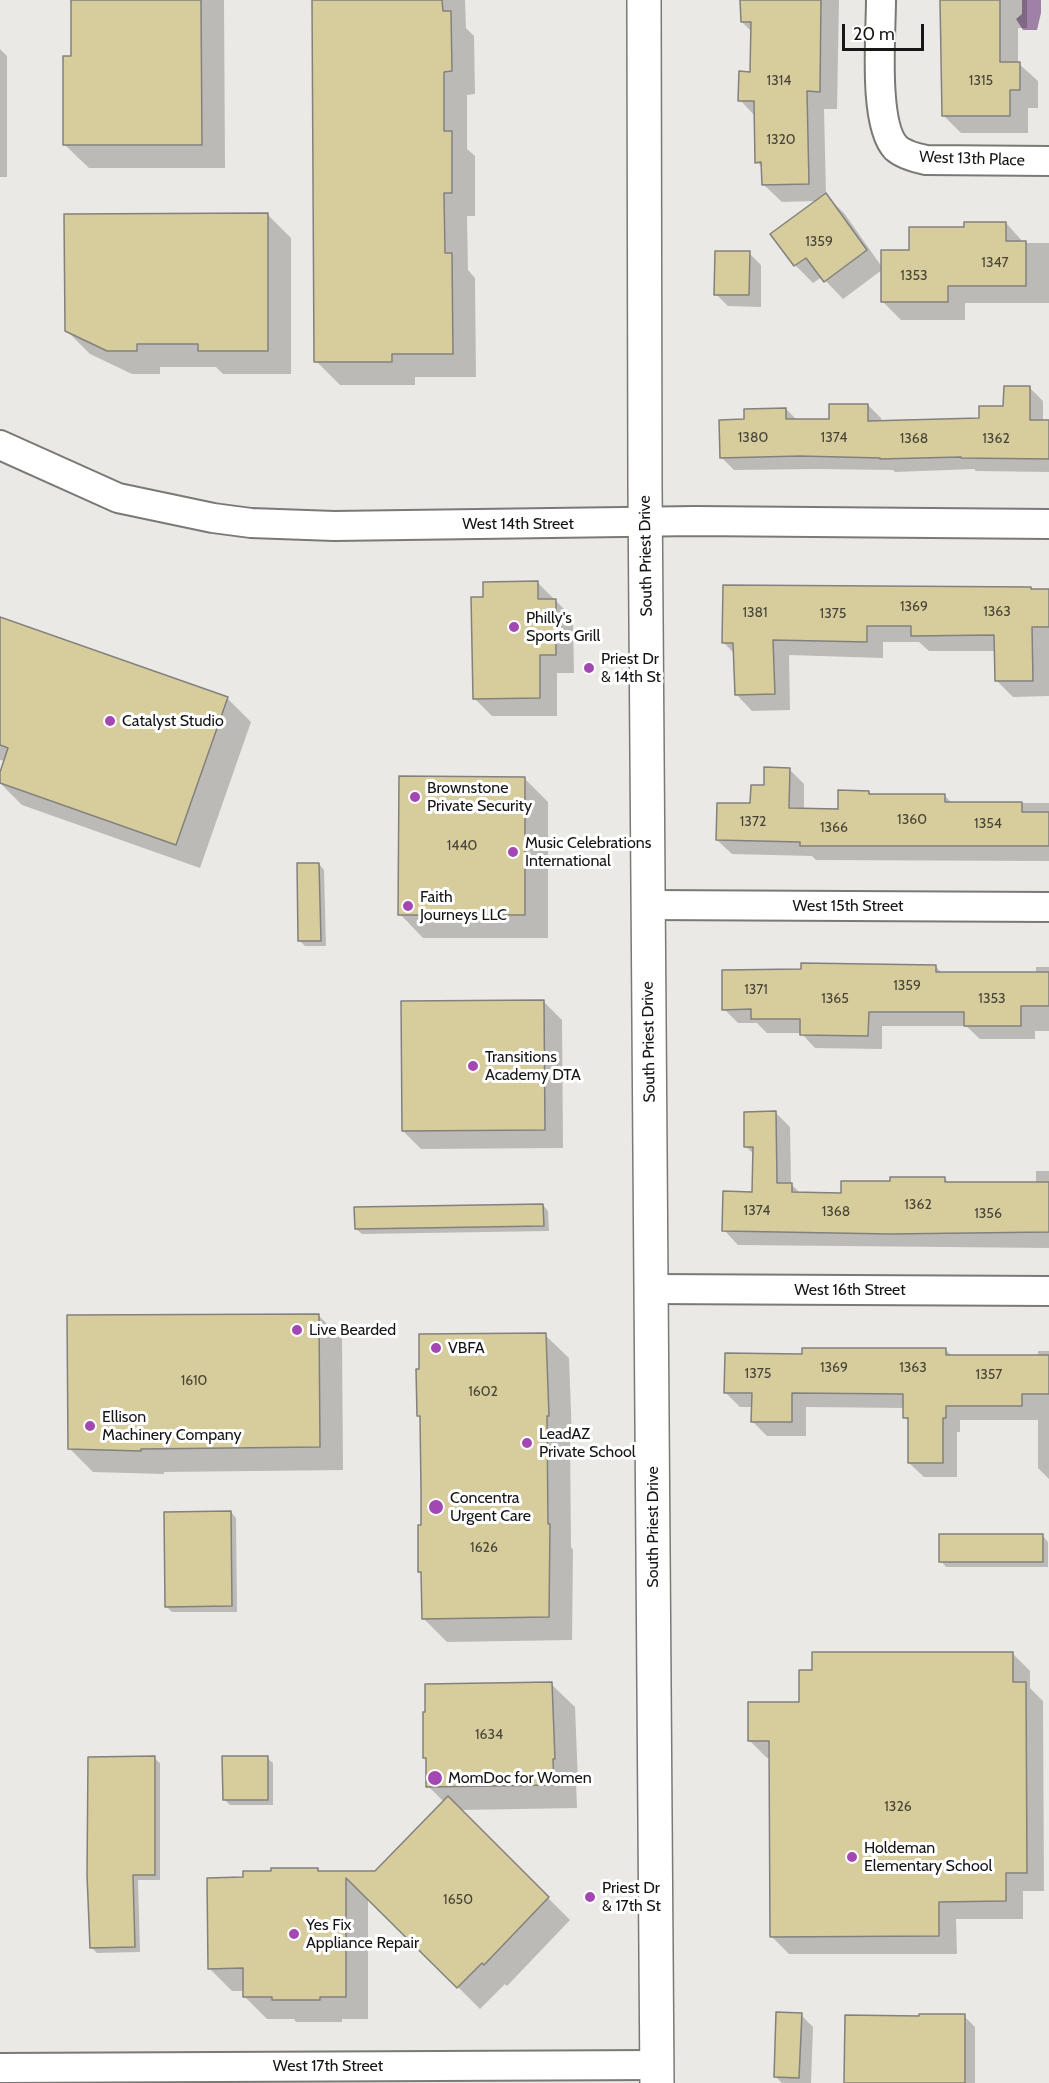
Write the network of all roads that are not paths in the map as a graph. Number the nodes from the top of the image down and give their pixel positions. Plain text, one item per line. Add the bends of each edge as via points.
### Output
1 (644, 0) edge
2 (881, 0) edge
3 (1049, 161) edge
4 (0, 445) edge
5 (646, 522) junction
6 (1049, 524) edge
7 (648, 905) junction
8 (1049, 907) edge
9 (651, 1289) junction
10 (1049, 1291) edge
11 (0, 2068) edge
12 (657, 2074) edge

1 - 5 main road, South Priest Drive
2 - 3 street, West 13th Place via 881,107 889,137 897,149 935,160
4 - 5 street, West 14th Street via 118,498 250,523 334,526
5 - 6 street, West 14th Street
5 - 7 main road, South Priest Drive
7 - 8 street, West 15th Street
7 - 9 main road, South Priest Drive
9 - 10 street, West 16th Street
9 - 12 main road, South Priest Drive
11 - 12 street, West 17th Street

